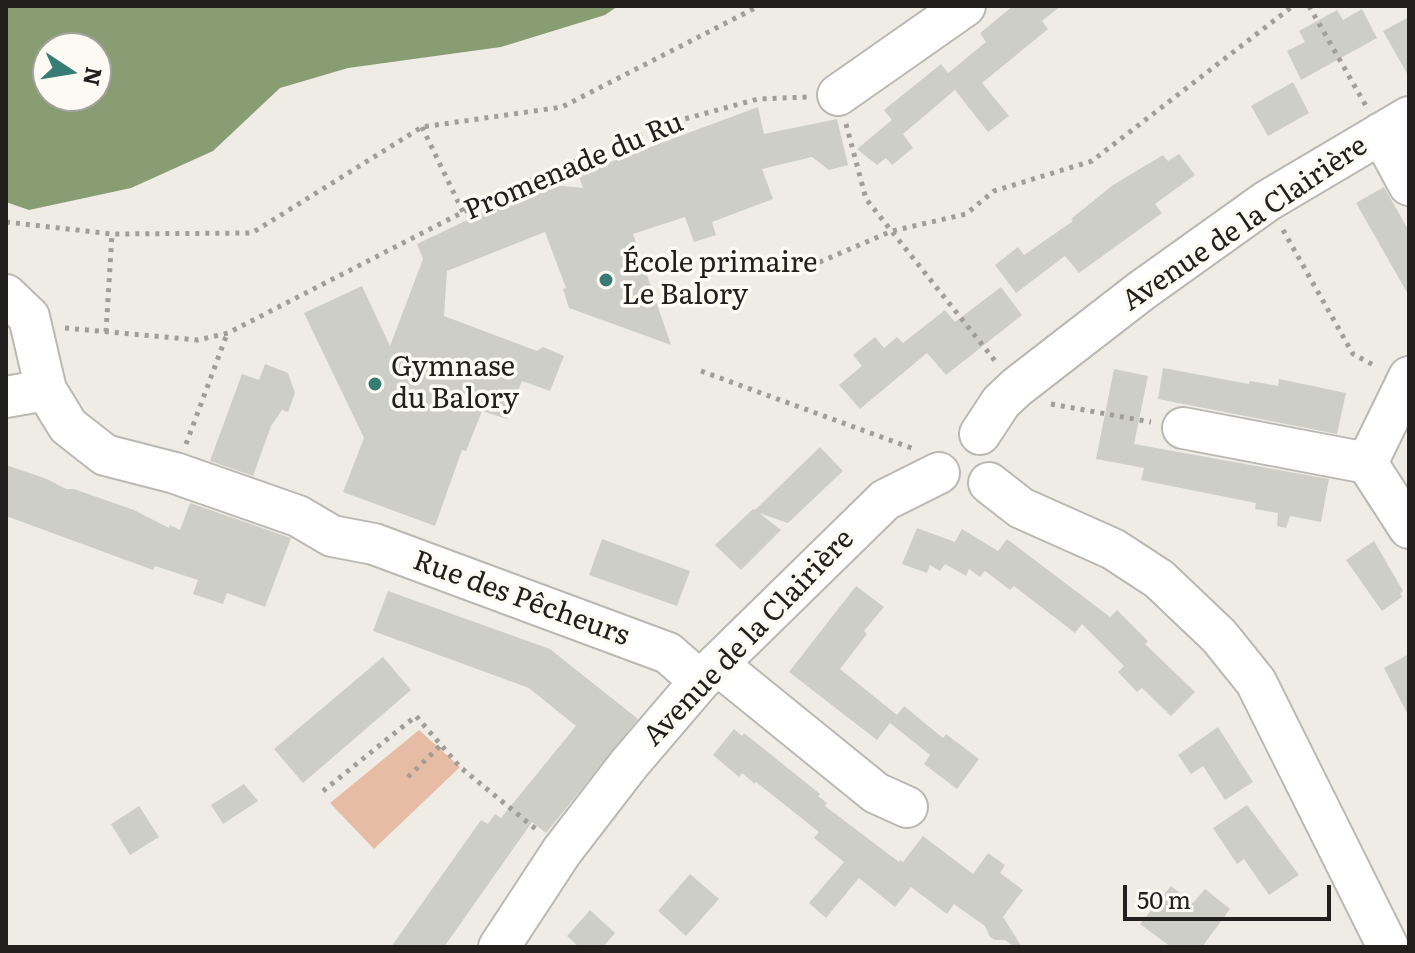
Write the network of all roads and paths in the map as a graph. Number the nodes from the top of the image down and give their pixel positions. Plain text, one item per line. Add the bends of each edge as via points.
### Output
1 (759, 6) edge
2 (965, 6) edge
3 (1293, 6) edge
4 (1309, 6) edge
5 (838, 95) junction
6 (1395, 125) edge
7 (422, 127) junction
8 (1409, 185) edge
9 (1267, 201) junction
10 (463, 212) junction
11 (6, 222) edge
12 (892, 231) junction
13 (112, 234) junction
14 (801, 270) dead end
15 (18, 310) edge
16 (106, 332) junction
17 (228, 333) junction
18 (701, 371) dead end
19 (1408, 380) edge
20 (1017, 387) junction
21 (46, 390) junction
22 (6, 397) edge
23 (1183, 428) joint
24 (980, 434) junction
25 (1367, 463) junction
26 (939, 464) junction
27 (175, 473) junction
28 (989, 483) junction
29 (1409, 528) edge
30 (708, 673) junction
31 (441, 745) junction
32 (408, 777) dead end
33 (323, 791) dead end
34 (907, 807) dead end
35 (562, 851) junction
36 (499, 947) edge
37 (1388, 947) edge

1 - 7 path via 562,107
2 - 5 street
3 - 12 path via 1092,161 994,191 966,214
4 - 6 path
5 - 10 path, Promenade du Ru via 758,99 666,124
5 - 12 path via 866,199
6 - 8 street
6 - 9 street, Avenue de la Clairière
7 - 10 path
7 - 13 path via 252,233
9 - 19 path via 1353,354
9 - 20 street, Avenue de la Clairière
10 - 17 path, Promenade du Ru
11 - 13 path
12 - 14 path
12 - 20 path
13 - 16 path
15 - 16 path, Promenade du Ru
15 - 21 street, Rue des Pêcheurs
16 - 17 path, Promenade du Ru via 198,340
17 - 27 path
18 - 26 path via 910,448
19 - 25 street
20 - 23 path via 1052,404
20 - 24 street, Avenue de la Clairière
21 - 22 street
21 - 27 street, Rue des Pêcheurs via 68,426 105,455
23 - 25 street
24 - 26 street via 959,433 943,445
24 - 28 street via 997,456
25 - 29 street
26 - 28 street via 952,488 981,489
26 - 30 street, Avenue de la Clairière via 885,500
27 - 30 street, Rue des Pêcheurs via 298,516 332,536 374,544 668,653
28 - 37 street via 1021,508 1113,549 1159,579 1219,636 1256,682
30 - 34 street, Rue des Pêcheurs via 876,793
30 - 35 street, Avenue de la Clairière
31 - 32 path
31 - 33 path via 416,716
31 - 35 path via 460,767
35 - 36 street, Avenue de la Clairière

